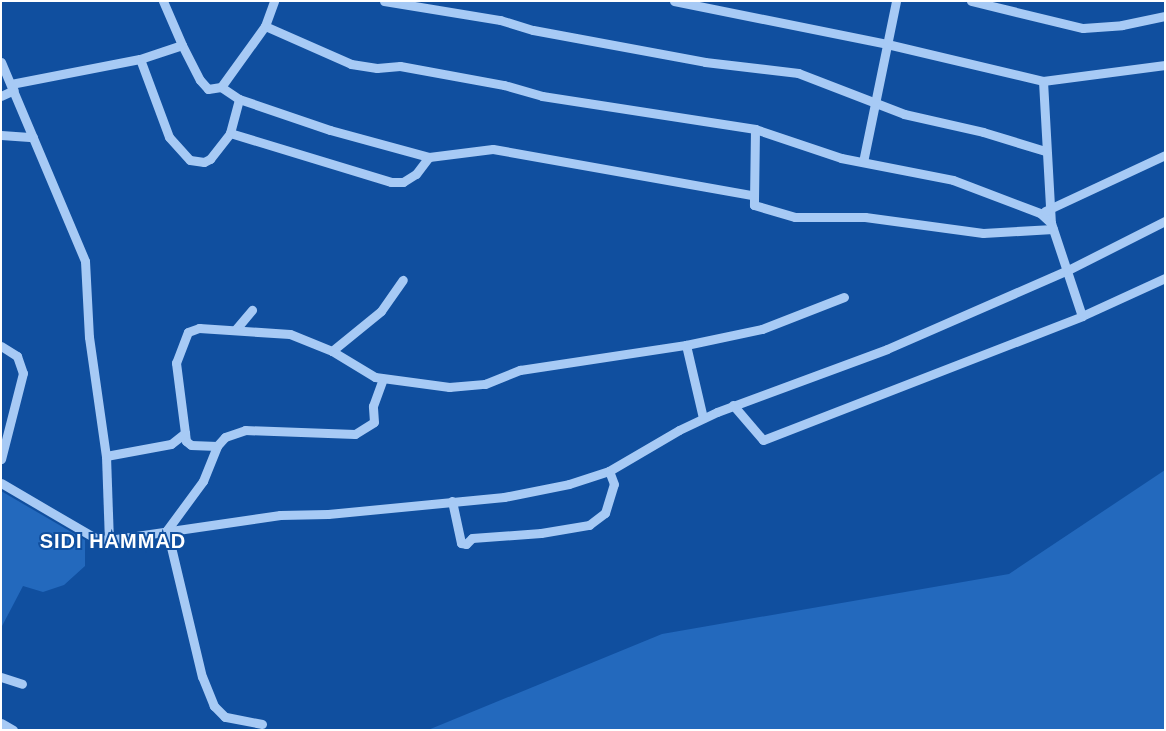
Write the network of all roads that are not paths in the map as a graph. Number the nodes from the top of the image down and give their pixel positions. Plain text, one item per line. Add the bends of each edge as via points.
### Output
1 (163, 1) edge
2 (274, 1) edge
3 (384, 1) edge
4 (674, 1) edge
5 (896, 1) edge
6 (971, 1) edge
7 (1165, 16) edge
8 (265, 26) junction
9 (887, 44) junction
10 (182, 45) junction
11 (140, 59) junction
12 (1, 62) edge
13 (1165, 65) edge
14 (1043, 81) junction
15 (13, 87) junction
16 (221, 87) junction
17 (1, 96) edge
18 (238, 99) junction
19 (875, 103) junction
20 (755, 129) junction
21 (230, 133) junction
22 (1, 135) edge
23 (32, 137) junction
24 (1045, 151) junction
25 (1165, 155) edge
26 (430, 157) junction
27 (863, 162) junction
28 (752, 195) junction
29 (1049, 208) junction
30 (1040, 214) junction
31 (1165, 221) edge
32 (1052, 226) junction
33 (1068, 270) junction
34 (1165, 278) edge
35 (403, 280) dead end
36 (844, 297) dead end
37 (252, 310) dead end
38 (1082, 316) junction
39 (236, 328) junction
40 (686, 345) junction
41 (1, 346) edge
42 (332, 351) junction
43 (383, 379) junction
44 (733, 406) junction
45 (703, 418) junction
46 (185, 433) junction
47 (217, 446) junction
48 (106, 456) junction
49 (1, 459) edge
50 (609, 471) junction
51 (1, 483) edge
52 (452, 501) junction
53 (166, 530) junction
54 (109, 540) junction
55 (1, 677) edge
56 (22, 684) dead end
57 (1, 723) edge
58 (262, 724) dead end
59 (13, 730) edge

1 - 10 street
2 - 8 street
3 - 19 street via 500,20 533,30 705,62 798,73
4 - 9 street
5 - 9 street
6 - 7 street via 1083,28 1122,25
8 - 16 street
8 - 20 street via 351,64 378,68 400,66 504,85 542,96
9 - 14 street
9 - 19 street
10 - 11 street
10 - 16 street via 200,80 208,88
11 - 15 street
11 - 21 street via 169,137 190,160 204,162 210,159
12 - 15 street
13 - 14 street
14 - 24 street
15 - 17 street
15 - 23 street
16 - 18 street
18 - 21 street
18 - 26 street via 330,130
19 - 24 street
19 - 27 street
20 - 27 street
20 - 28 street
21 - 26 street via 391,182 403,182 416,174
22 - 23 street
23 - 48 street via 85,261 89,337
24 - 29 street
25 - 29 street via 1086,194
26 - 28 street via 492,149
27 - 30 street via 953,180
28 - 32 street via 754,205 795,217 865,217 983,233
29 - 30 street
29 - 32 street
30 - 32 street
31 - 33 street
32 - 33 street
33 - 38 street
33 - 44 street via 887,349
34 - 38 street
35 - 42 street via 381,311
36 - 40 street via 762,329
37 - 39 street
38 - 44 street via 762,440
39 - 42 street via 290,334
39 - 46 street via 199,328 188,332 182,342 176,378
40 - 43 street via 520,370 485,384 449,386
40 - 45 street
41 - 49 street via 17,356 23,374
42 - 43 street via 354,366
43 - 47 street via 373,406 374,422 354,434 244,430 225,437
44 - 45 street
45 - 50 street
46 - 47 street via 186,441 191,445
46 - 48 street via 171,444
47 - 53 street via 203,481
48 - 54 street
50 - 52 street via 569,484 513,495
50 - 52 street via 614,484 605,513 589,525 541,533 472,538 461,543
51 - 54 street via 97,539
52 - 53 street via 328,514 280,515
53 - 54 street
53 - 58 street via 202,677 214,706 224,718
55 - 56 street
57 - 59 street

